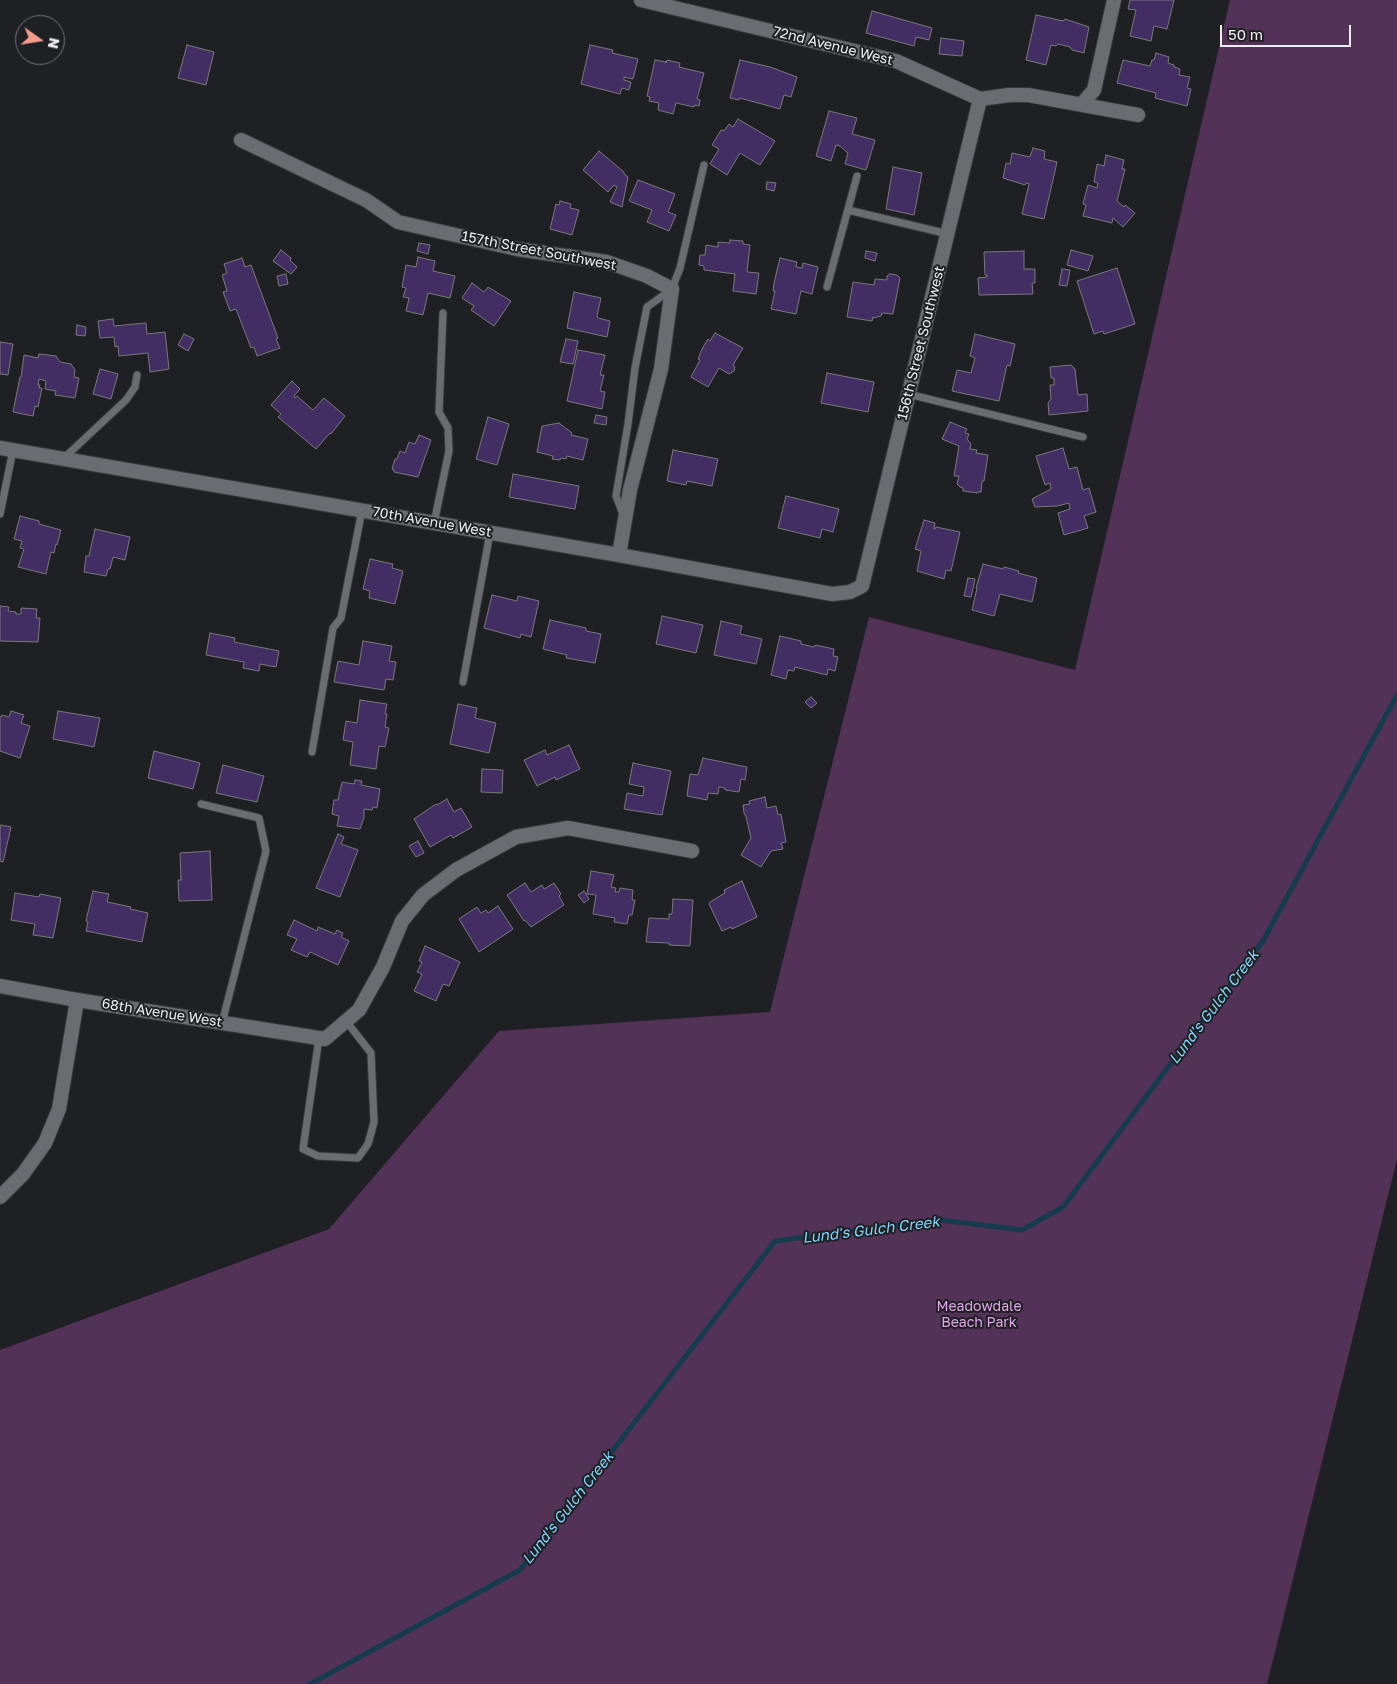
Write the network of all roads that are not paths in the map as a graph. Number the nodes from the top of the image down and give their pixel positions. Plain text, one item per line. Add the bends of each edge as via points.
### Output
1 (641, 0) edge
2 (1114, 0) edge
3 (980, 99) junction
4 (1082, 104) junction
5 (1138, 115) dead end
6 (241, 140) dead end
7 (704, 165) dead end
8 (857, 176) dead end
9 (848, 210) junction
10 (948, 234) junction
11 (827, 287) dead end
12 (672, 289) junction
13 (443, 313) dead end
14 (137, 375) dead end
15 (908, 394) junction
16 (1083, 437) dead end
17 (6, 449) edge
18 (64, 459) junction
19 (362, 510) junction
20 (0, 514) edge
21 (625, 519) junction
22 (434, 523) junction
23 (490, 533) junction
24 (619, 555) junction
25 (862, 586) joint
26 (463, 682) dead end
27 (312, 752) dead end
28 (201, 804) dead end
29 (692, 851) dead end
30 (0, 986) edge
31 (77, 1000) junction
32 (346, 1021) junction
33 (222, 1023) junction
34 (322, 1039) junction
35 (0, 1197) edge

1 - 3 street, 72nd Avenue West via 896,60
2 - 4 street via 1094,90
3 - 4 street via 1028,95
3 - 10 street, 156th Street Southwest
4 - 5 street
6 - 12 street, 157th Street Southwest via 366,200 398,222 517,249 607,262
7 - 12 lane
8 - 9 lane
9 - 10 lane
9 - 11 lane
10 - 15 street, 156th Street Southwest
12 - 21 street via 661,369
12 - 21 lane via 647,307 616,496
13 - 22 lane via 439,412 448,428 449,451
14 - 18 lane via 135,387 126,400
15 - 16 lane
15 - 25 street, 156th Street Southwest
17 - 18 street, 70th Avenue West
17 - 20 lane
18 - 19 street, 70th Avenue West
19 - 22 street, 70th Avenue West
19 - 27 lane via 342,618 333,628
21 - 24 street
22 - 23 street, 70th Avenue West
23 - 24 street, 70th Avenue West
23 - 26 lane
24 - 25 street, 70th Avenue West via 832,594 850,592
28 - 33 lane via 259,818 266,851
29 - 32 street via 568,828 516,837 456,870 423,895 402,921 383,967 359,1010
30 - 31 street, 68th Avenue West
31 - 33 street, 68th Avenue West
31 - 35 street via 58,1109 45,1143 23,1174
32 - 34 street
32 - 34 lane via 371,1053 374,1122 368,1144 358,1158 318,1156 303,1149
33 - 34 street, 68th Avenue West

